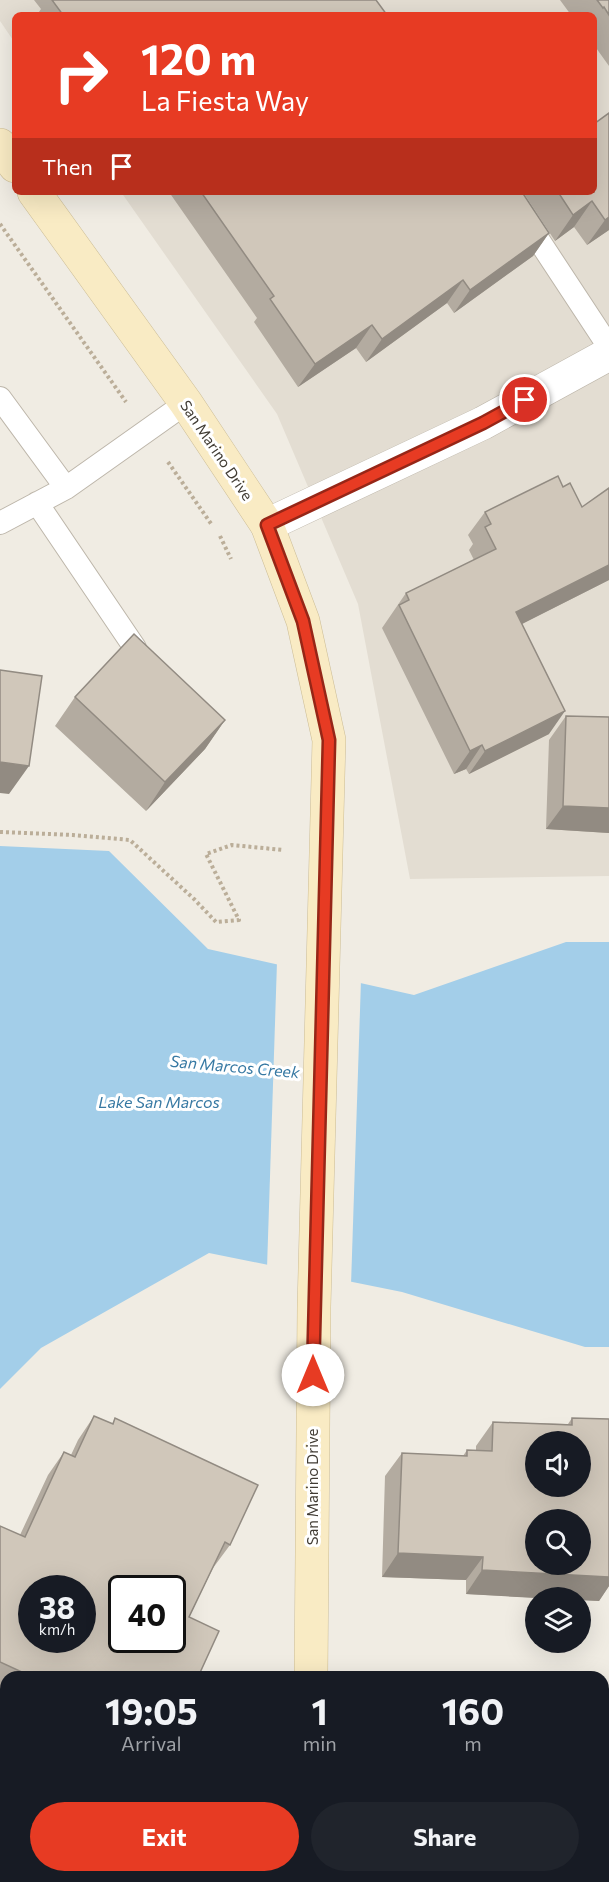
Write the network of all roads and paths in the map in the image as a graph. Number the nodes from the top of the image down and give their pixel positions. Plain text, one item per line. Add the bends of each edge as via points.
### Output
1 (0, 145) edge
2 (12, 162) edge
3 (36, 195) edge
4 (509, 195) edge
5 (0, 224) edge
6 (609, 347) edge
7 (609, 354) edge
8 (0, 398) edge
9 (186, 403) junction
10 (147, 431) junction
11 (66, 488) junction
12 (37, 503) junction
13 (0, 523) edge
14 (267, 525) junction
15 (235, 567) dead end
16 (135, 648) edge
17 (0, 832) edge
18 (290, 851) dead end
19 (311, 1671) edge

1 - 2 street
3 - 9 street, San Marino Drive
4 - 6 lane
5 - 10 path
7 - 14 street via 483,423
8 - 11 lane
9 - 10 lane
9 - 14 street, San Marino Drive
10 - 11 lane
10 - 15 path via 220,537
11 - 12 lane
12 - 13 lane
12 - 16 lane
14 - 19 street, San Marino Drive via 303,621 329,740 314,1307
17 - 18 path via 129,840 216,922 239,920 206,854 232,845

